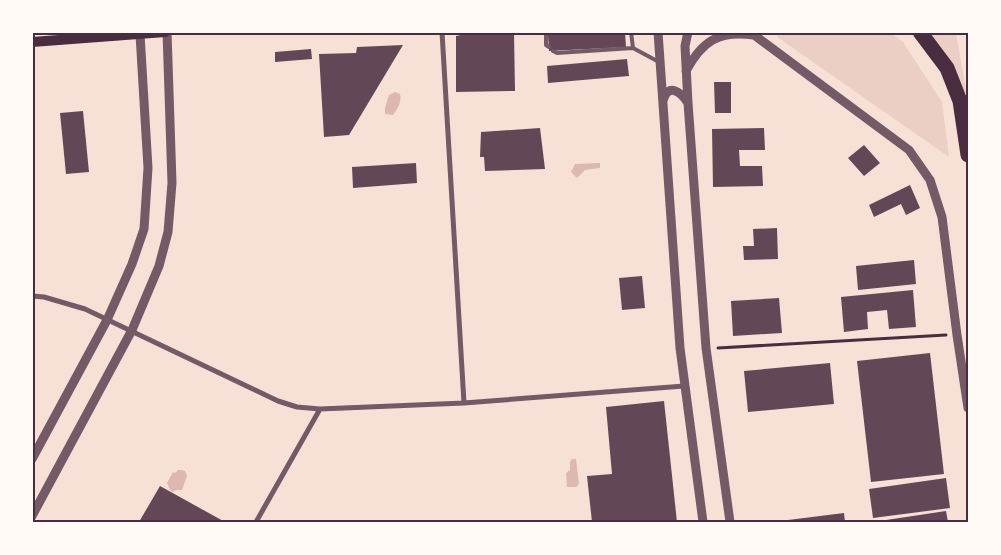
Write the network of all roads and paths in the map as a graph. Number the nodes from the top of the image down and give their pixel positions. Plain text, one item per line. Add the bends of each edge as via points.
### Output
1 (166, 32) edge
2 (442, 32) edge
3 (546, 32) edge
4 (631, 32) edge
5 (658, 32) edge
6 (688, 32) edge
7 (920, 32) edge
8 (140, 34) junction
9 (752, 34) edge
10 (32, 42) edge
11 (549, 47) dead end
12 (633, 48) junction
13 (554, 51) dead end
14 (660, 62) junction
15 (686, 72) junction
16 (688, 103) junction
17 (662, 106) junction
18 (32, 146) edge
19 (968, 155) edge
20 (34, 162) edge
21 (32, 296) edge
22 (107, 320) junction
23 (132, 330) junction
24 (956, 335) junction
25 (706, 348) junction
26 (684, 386) junction
27 (464, 404) junction
28 (968, 408) edge
29 (320, 409) junction
30 (32, 459) edge
31 (32, 516) edge
32 (256, 522) edge
33 (703, 522) edge
34 (730, 522) edge

1 - 8 main road
1 - 23 street via 172,183 168,232 159,266
2 - 27 street
3 - 11 lane via 546,45
4 - 12 lane
5 - 14 street
6 - 15 street
7 - 19 highway via 947,68 957,93
8 - 10 main road
8 - 22 street via 148,168 144,229
9 - 15 street via 721,36 706,44 695,55
9 - 24 street via 910,150 930,180 942,217
12 - 13 lane
12 - 14 lane
14 - 17 street
15 - 16 street
16 - 17 street via 678,91 668,91
16 - 25 street
17 - 26 street
18 - 20 lane
21 - 22 street via 85,309
22 - 23 street
22 - 30 street
23 - 29 street via 278,400 297,407
23 - 31 street
24 - 25 path
24 - 28 street
25 - 34 street
26 - 27 street
26 - 33 street
27 - 29 street
29 - 32 street

